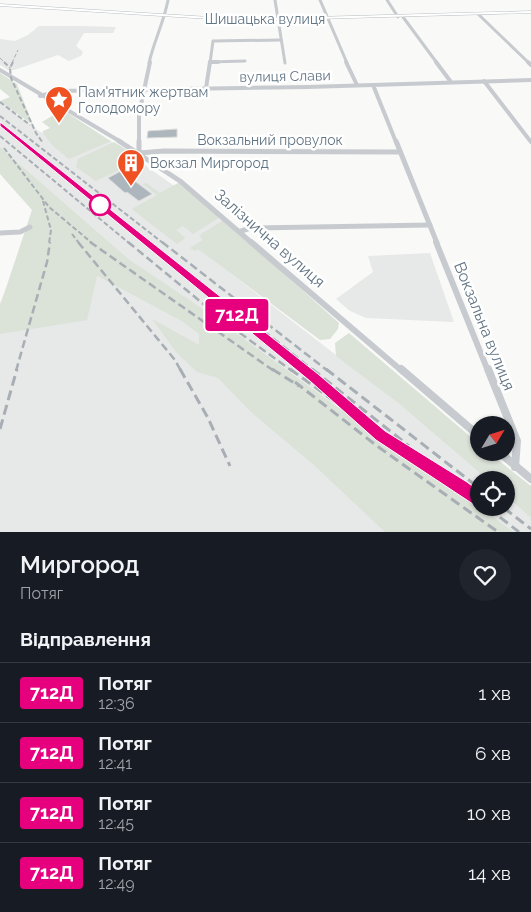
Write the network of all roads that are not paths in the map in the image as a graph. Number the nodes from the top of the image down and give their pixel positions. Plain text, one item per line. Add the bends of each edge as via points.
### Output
1 (168, 0) edge
2 (275, 0) edge
3 (320, 0) edge
4 (387, 0) edge
5 (0, 4) edge
6 (531, 12) edge
7 (478, 14) junction
8 (164, 16) junction
9 (400, 17) junction
10 (327, 19) junction
11 (277, 20) junction
12 (281, 40) junction
13 (244, 61) dead end
14 (210, 62) junction
15 (285, 63) dead end
16 (531, 65) edge
17 (0, 70) edge
18 (531, 80) edge
19 (484, 81) junction
20 (451, 82) junction
21 (373, 84) junction
22 (357, 85) junction
23 (206, 88) junction
24 (144, 89) junction
25 (40, 96) junction
26 (531, 142) edge
27 (400, 152) junction
28 (139, 153) junction
29 (430, 224) junction
30 (30, 226) dead end
31 (241, 231) junction
32 (0, 233) edge
33 (470, 428) edge
34 (509, 461) edge
35 (515, 466) junction
36 (531, 479) edge

1 - 8 street
2 - 11 street
3 - 10 street
4 - 9 street
5 - 8 street, Шишацька вулиця
6 - 7 street, Шишацька вулиця
7 - 9 street, Шишацька вулиця
7 - 16 street
8 - 11 street, Шишацька вулиця
8 - 24 street via 152,50
9 - 10 street, Шишацька вулиця
9 - 20 street
10 - 11 street, Шишацька вулиця
10 - 22 street
11 - 12 street
12 - 14 street via 213,41
12 - 15 street
13 - 14 street
14 - 23 street
17 - 25 street, Залізнична вулиця
18 - 19 street, вулиця Слави
19 - 20 street, вулиця Слави
19 - 26 street
20 - 21 street, вулиця Слави
21 - 22 street, вулиця Слави
21 - 27 street, Вокзальна вулиця
22 - 23 street, вулиця Слави
23 - 24 street, вулиця Слави
24 - 25 street, вулиця Слави via 59,91
24 - 28 street via 139,114
25 - 28 street, Залізнична вулиця
27 - 28 street, Вокзальний провулок
27 - 29 street, Вокзальна вулиця
28 - 31 street, Залізнична вулиця via 180,180
29 - 31 street via 251,228
29 - 35 street, Вокзальна вулиця via 517,441
30 - 32 street via 20,232
31 - 33 street, Залізнична вулиця
34 - 35 street
35 - 36 street

